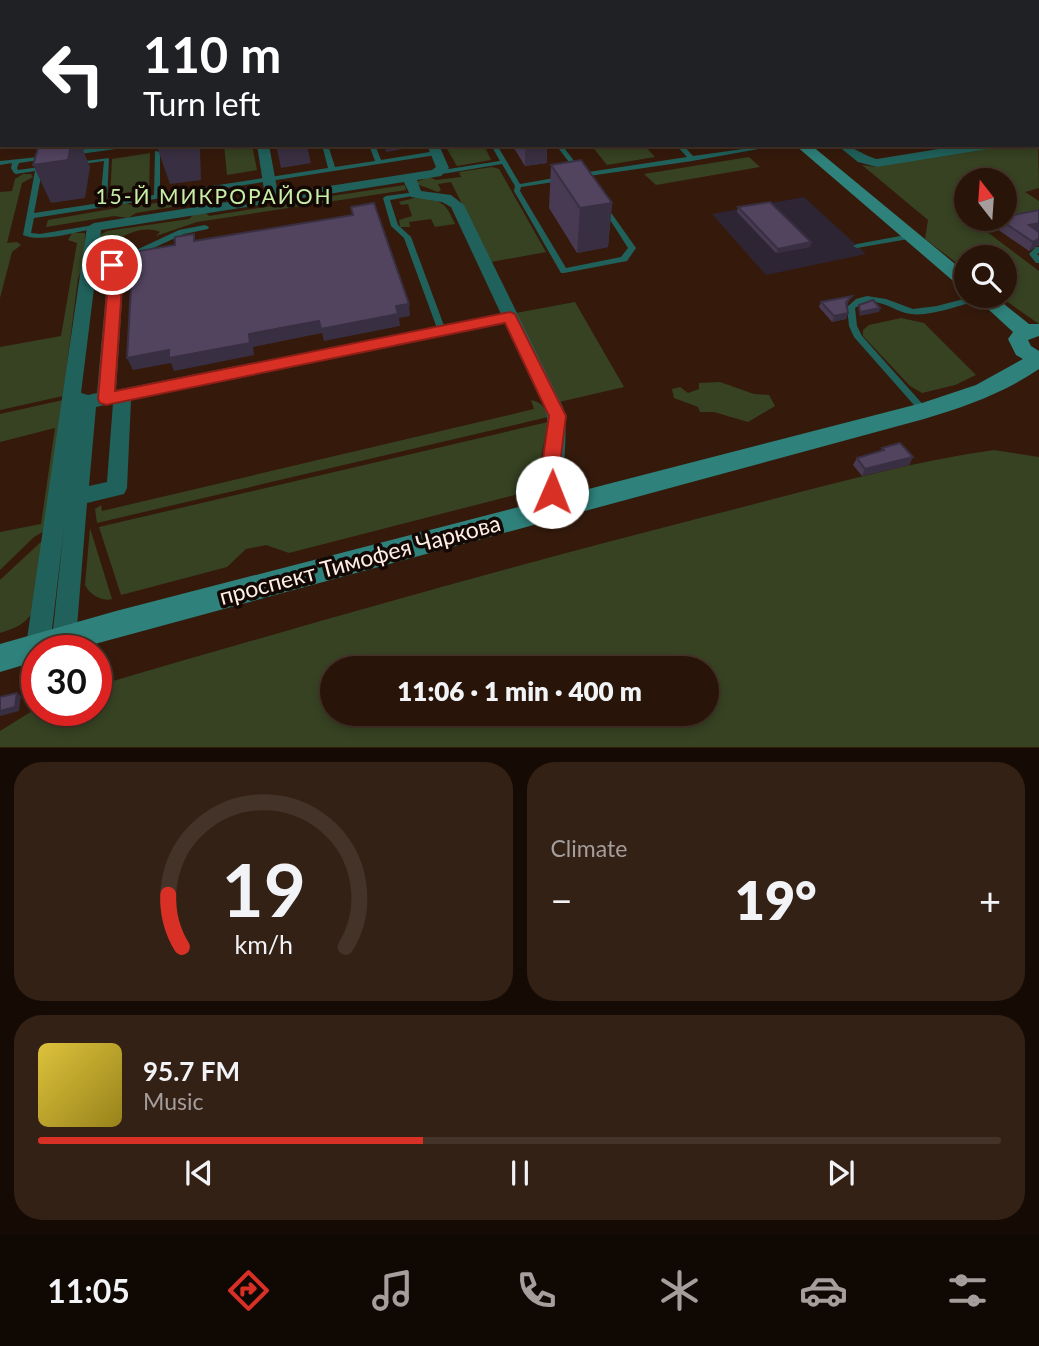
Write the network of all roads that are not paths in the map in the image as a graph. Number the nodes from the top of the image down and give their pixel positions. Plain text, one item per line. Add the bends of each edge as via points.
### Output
1 (116, 147) edge
2 (263, 147) edge
3 (325, 147) edge
4 (373, 147) edge
5 (495, 147) edge
6 (560, 147) edge
7 (681, 147) edge
8 (804, 147) edge
9 (975, 147) edge
10 (745, 148) edge
11 (435, 149) edge
12 (848, 149) edge
13 (157, 152) dead end
14 (67, 154) edge
15 (54, 156) edge
16 (692, 159) junction
17 (16, 161) junction
18 (379, 162) junction
19 (503, 162) junction
20 (0, 163) edge
21 (66, 165) edge
22 (53, 167) edge
23 (39, 169) junction
24 (332, 169) junction
25 (436, 173) junction
26 (581, 175) junction
27 (409, 177) junction
28 (270, 179) junction
29 (222, 186) junction
30 (518, 186) junction
31 (416, 194) junction
32 (157, 196) junction
33 (272, 199) junction
34 (103, 205) junction
35 (222, 206) junction
36 (610, 215) edge
37 (30, 216) junction
38 (94, 227) junction
39 (205, 227) dead end
40 (911, 236) junction
41 (857, 246) dead end
42 (1039, 249) edge
43 (91, 256) junction
44 (1039, 261) edge
45 (112, 265) junction
46 (954, 272) edge
47 (89, 274) junction
48 (954, 303) edge
49 (1000, 308) edge
50 (510, 317) junction
51 (1032, 330) edge
52 (442, 331) junction
53 (1038, 360) edge
54 (92, 400) junction
55 (924, 411) junction
56 (78, 497) junction
57 (559, 508) junction
58 (52, 635) edge
59 (52, 635) edge
60 (78, 635) edge
61 (21, 651) edge
62 (0, 658) edge

1 - 14 lane
2 - 28 street
3 - 24 lane
4 - 18 lane
5 - 19 lane
6 - 26 lane
7 - 16 lane
8 - 40 main road
9 - 12 street via 877,163
10 - 16 lane
11 - 18 lane
11 - 25 street via 443,168
13 - 32 lane
15 - 17 lane
16 - 26 lane
17 - 20 lane
17 - 23 lane via 16,172
18 - 24 lane
19 - 25 lane
19 - 30 lane
21 - 34 lane via 107,159
22 - 23 lane
23 - 37 lane
24 - 28 lane
25 - 27 street
26 - 30 lane
27 - 31 street
27 - 33 street
28 - 29 lane
28 - 33 street
29 - 32 lane
29 - 35 lane
30 - 36 lane via 564,271 624,259 632,248
31 - 50 street via 446,198 457,205
31 - 52 lane via 386,198 396,226 407,237
32 - 34 lane
33 - 35 street
34 - 37 lane
35 - 38 street
37 - 38 lane via 26,233 30,236
38 - 43 street
39 - 45 lane via 182,232
40 - 41 lane
40 - 46 main road
42 - 44 lane via 1033,254
43 - 45 street
43 - 47 street
45 - 47 lane
45 - 54 street via 116,270
47 - 54 street
48 - 55 lane via 913,312 879,300 851,307 858,337
49 - 51 main road
50 - 52 street
50 - 57 street via 557,416 550,483
51 - 53 main road via 1020,334 1019,344
52 - 54 street
53 - 55 main road, проспект Тимофея Чаркова via 982,392
54 - 56 street
54 - 56 street via 117,488
54 - 58 street
55 - 57 main road, проспект Тимофея Чаркова
56 - 59 street
57 - 60 main road, проспект Тимофея Чаркова
61 - 62 main road, проспект Тимофея Чаркова

